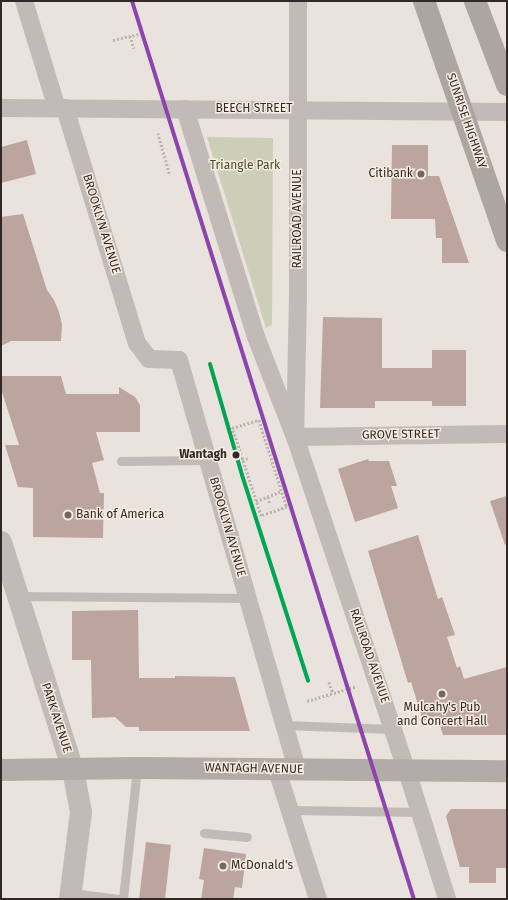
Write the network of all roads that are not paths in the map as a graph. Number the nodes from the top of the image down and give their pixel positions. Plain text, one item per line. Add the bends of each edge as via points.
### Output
1 (298, 1) edge
2 (424, 1) edge
3 (476, 1) edge
4 (26, 6) edge
5 (507, 85) edge
6 (1, 108) edge
7 (61, 108) junction
8 (185, 109) junction
9 (298, 110) junction
10 (462, 110) junction
11 (507, 112) edge
12 (507, 241) edge
13 (507, 434) edge
14 (295, 437) junction
15 (207, 460) junction
16 (121, 461) dead end
17 (1, 542) edge
18 (18, 596) junction
19 (247, 598) junction
20 (284, 725) junction
21 (393, 729) junction
22 (137, 768) junction
23 (1, 770) edge
24 (73, 770) junction
25 (287, 770) junction
26 (407, 771) junction
27 (507, 771) edge
28 (290, 810) junction
29 (420, 812) junction
30 (204, 833) dead end
31 (247, 837) dead end
32 (71, 896) edge
33 (121, 899) edge
34 (318, 899) edge
35 (447, 899) edge

1 - 9 street, RAILROAD AVENUE
2 - 10 highway, SUNRISE HIGHWAY
3 - 5 highway
4 - 7 street, BROOKLYN AVENUE
6 - 7 street, BEECH STREET
7 - 8 street, BEECH STREET
7 - 15 street, BROOKLYN AVENUE via 137,343 149,359 179,360
8 - 9 street, BEECH STREET
8 - 14 street, RAILROAD AVENUE via 256,337
9 - 10 street, BEECH STREET
9 - 14 street, RAILROAD AVENUE
10 - 11 street, BEECH STREET
10 - 12 highway, SUNRISE HIGHWAY
13 - 14 street, GROVE STREET
14 - 21 street, RAILROAD AVENUE
15 - 16 lane
15 - 19 street, BROOKLYN AVENUE
17 - 18 street, PARK AVENUE
18 - 19 lane
18 - 24 street, PARK AVENUE
19 - 20 street, BROOKLYN AVENUE
20 - 21 lane
20 - 25 street, BROOKLYN AVENUE
21 - 26 street, RAILROAD AVENUE
22 - 24 main road, WANTAGH AVENUE
22 - 25 main road, WANTAGH AVENUE
22 - 33 lane
23 - 24 main road, WANTAGH AVENUE
24 - 32 street, PARK AVENUE via 81,812
25 - 26 main road, WANTAGH AVENUE
25 - 28 street, BROOKLYN AVENUE
26 - 27 main road, WANTAGH AVENUE
26 - 29 street, RAILROAD AVENUE
28 - 29 lane
28 - 34 street, BROOKLYN AVENUE
29 - 35 street, RAILROAD AVENUE
30 - 31 lane
32 - 33 lane

